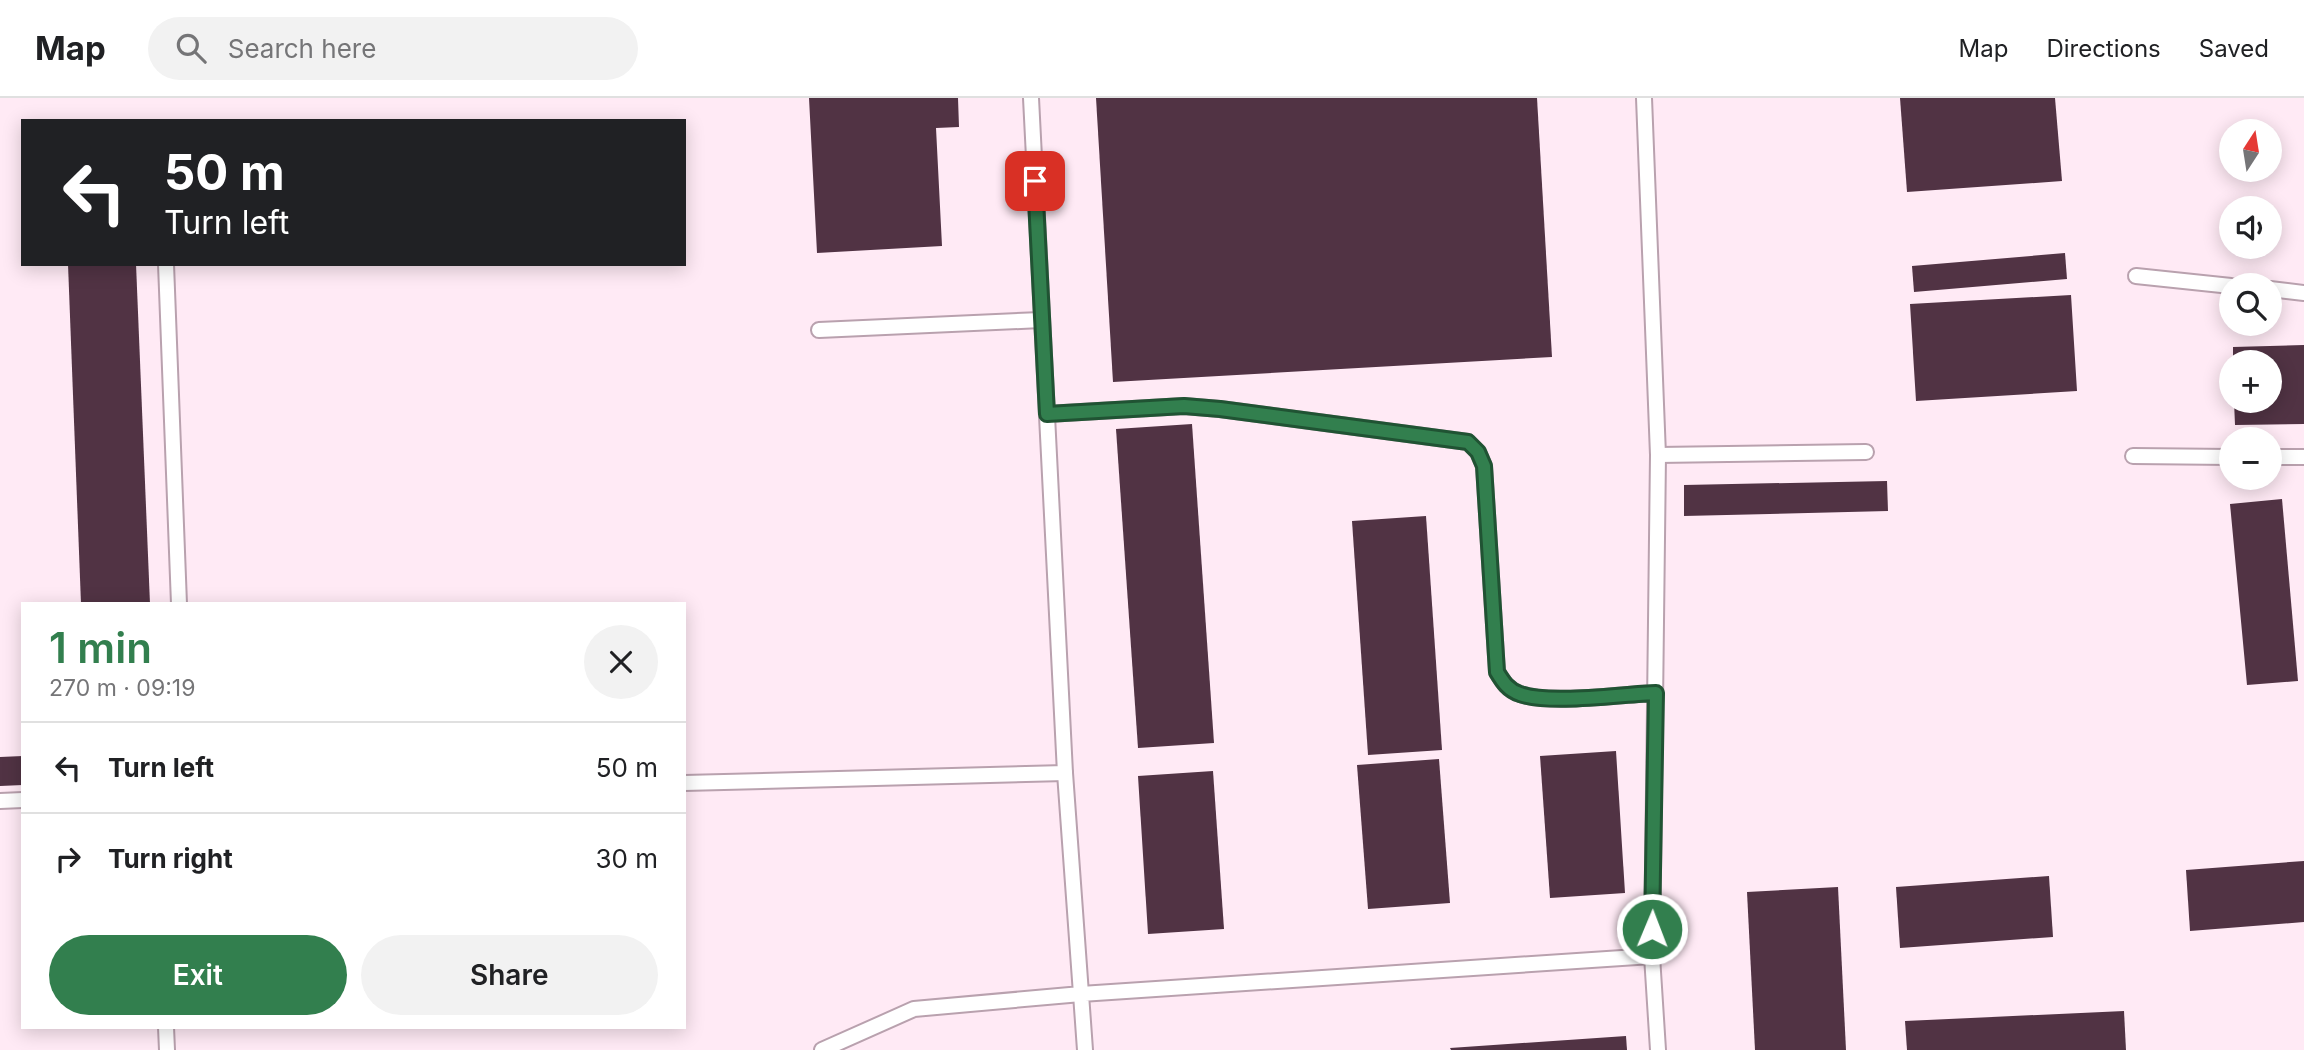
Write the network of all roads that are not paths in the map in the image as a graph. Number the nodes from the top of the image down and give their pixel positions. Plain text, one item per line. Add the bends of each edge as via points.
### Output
1 (1031, 98) edge
2 (1644, 98) edge
3 (166, 266) edge
4 (2136, 276) dead end
5 (2219, 285) edge
6 (2282, 290) edge
7 (2304, 293) edge
8 (1041, 320) junction
9 (818, 330) dead end
10 (1047, 414) junction
11 (1866, 452) dead end
12 (1658, 455) junction
13 (2133, 456) dead end
14 (2219, 457) edge
15 (2282, 457) edge
16 (2304, 457) edge
17 (179, 602) edge
18 (1656, 693) junction
19 (1065, 773) junction
20 (686, 783) edge
21 (0, 800) edge
22 (21, 800) edge
23 (1652, 956) junction
24 (1081, 994) junction
25 (166, 1029) edge
26 (167, 1050) edge
27 (822, 1050) edge
28 (1085, 1050) edge
29 (1658, 1050) edge

1 - 8 lane
2 - 12 lane
3 - 17 lane
4 - 5 lane
6 - 7 lane
8 - 9 lane
8 - 10 lane
10 - 18 lane via 1184,406 1468,442 1484,466 1497,672 1505,685 1541,698
10 - 19 lane
11 - 12 lane
12 - 18 lane
13 - 14 lane
15 - 16 lane
18 - 23 lane
19 - 20 lane
19 - 24 lane
21 - 22 lane
23 - 24 lane
23 - 29 lane
24 - 27 lane via 914,1009
24 - 28 lane
25 - 26 lane

